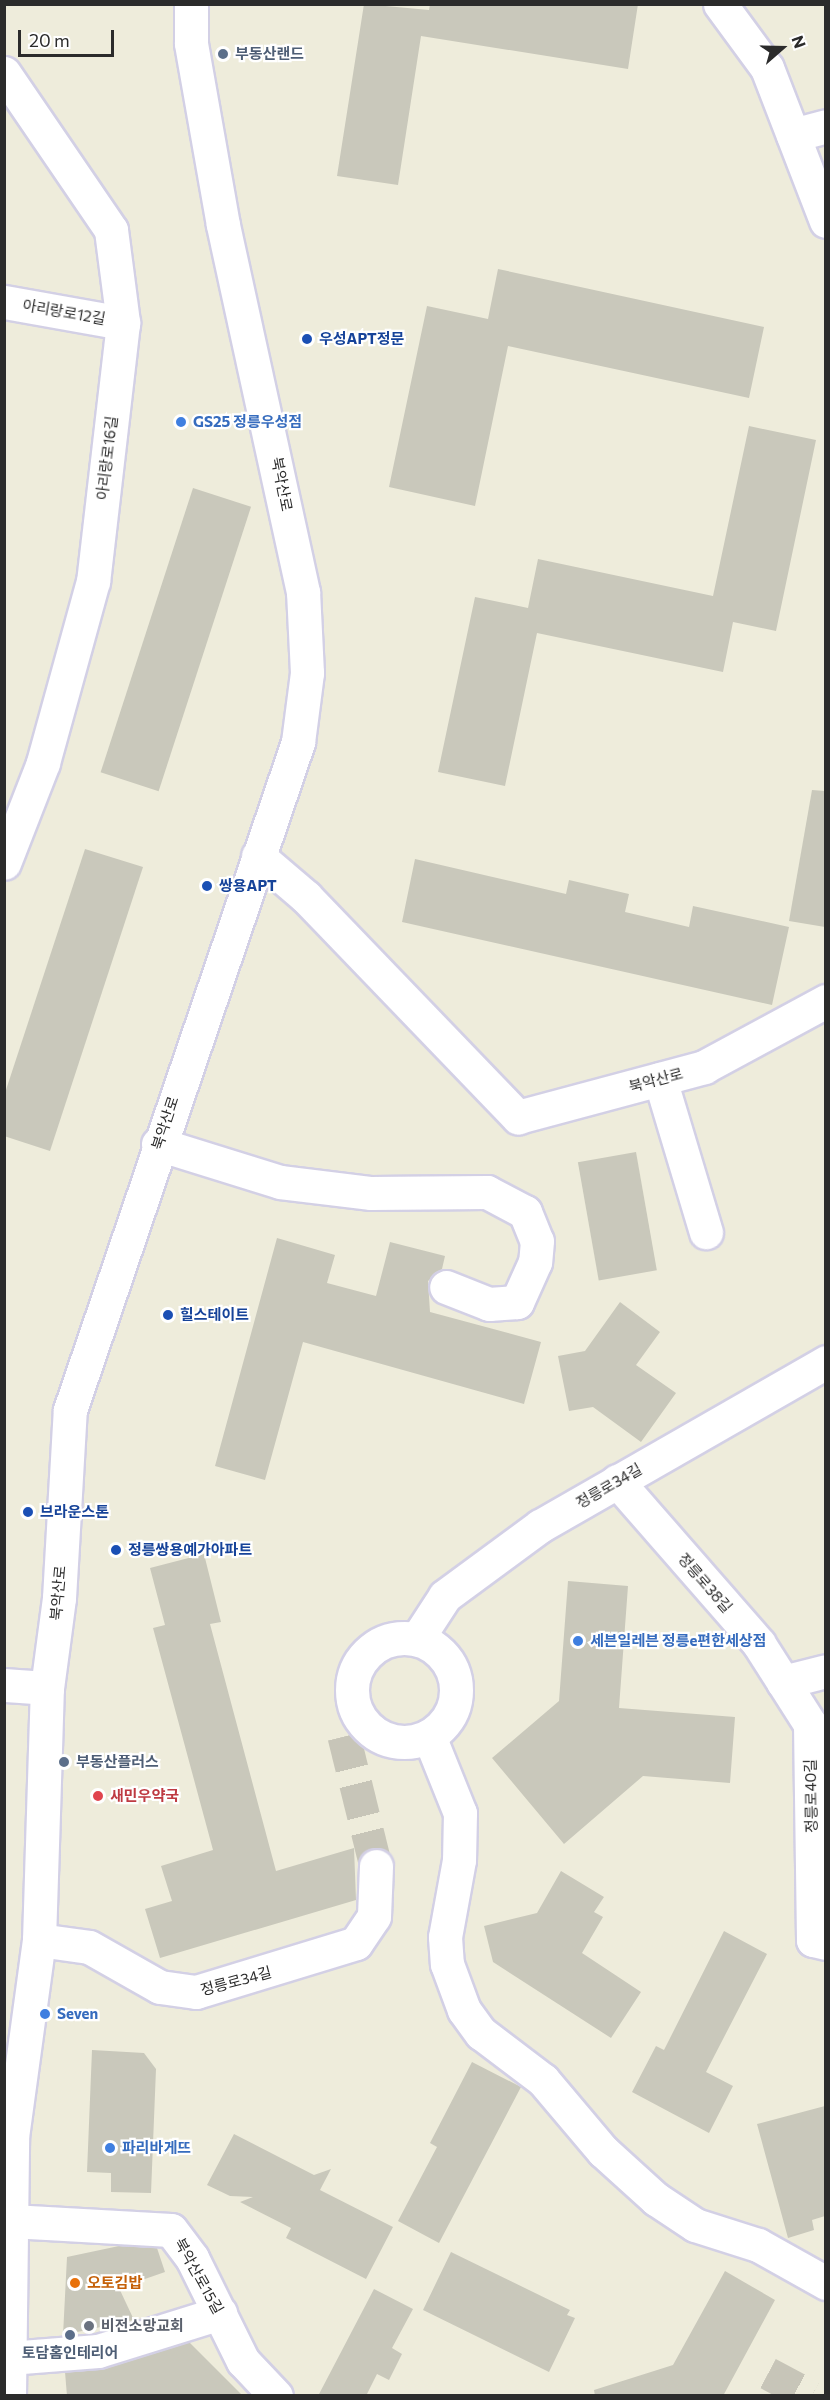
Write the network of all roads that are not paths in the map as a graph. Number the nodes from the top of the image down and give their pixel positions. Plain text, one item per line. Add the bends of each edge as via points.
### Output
1 (190, 4) edge
2 (720, 4) edge
3 (4, 73) edge
4 (825, 126) edge
5 (793, 135) junction
6 (825, 221) edge
7 (4, 302) edge
8 (123, 323) junction
9 (258, 856) junction
10 (4, 863) edge
11 (825, 1001) edge
12 (660, 1079) junction
13 (158, 1144) junction
14 (706, 1232) dead end
15 (446, 1287) dead end
16 (825, 1362) edge
17 (618, 1481) junction
18 (417, 1640) junction
19 (825, 1671) edge
20 (783, 1682) junction
21 (4, 1685) edge
22 (47, 1688) junction
23 (429, 1736) junction
24 (376, 1866) tunnel mouth
25 (39, 1940) junction
26 (825, 1943) edge
27 (11, 2221) junction
28 (825, 2283) edge
29 (220, 2313) junction
30 (9, 2358) junction
31 (9, 2396) edge
32 (276, 2396) edge

1 - 9 street, 북악산로 via 190,43 217,190 303,592 307,673 298,742
2 - 5 street via 767,68
3 - 8 street, 아리랑로16길 via 111,230
4 - 5 street
5 - 6 street
7 - 8 street, 아리랑로12길
8 - 10 street, 아리랑로16길 via 93,581 43,764
9 - 12 street, 북악산로 via 306,897 518,1117
9 - 13 street, 북악산로
11 - 12 street, 북악산로 via 704,1067
12 - 14 street
13 - 15 street via 280,1182 371,1193 487,1192 525,1212 537,1241 526,1292 517,1302 489,1304
13 - 22 street, 북악산로 via 70,1410 59,1598
16 - 17 street, 정릉로34길
17 - 18 street, 정릉로34길 via 540,1526 445,1596
17 - 20 street, 정릉로38길 via 759,1644
18 - 23 street via 440,1651 456,1680 451,1713
18 - 23 street via 392,1638 376,1646 363,1658 352,1691 355,1709 378,1736 395,1742
19 - 20 street
20 - 26 street, 정릉로40길 via 810,1724 813,1940
21 - 22 street
22 - 25 street, 북악산로
23 - 28 street via 460,1813 459,1860 445,1937 447,1964 464,2010 481,2033 543,2080 603,2151 656,2199 694,2225 758,2245
24 - 25 street, 정릉로34길 via 374,1916 356,1943 196,1992 160,1987 89,1947
25 - 27 street, 북악산로 via 12,2137
27 - 29 street, 북악산로15길 via 171,2230 184,2244
27 - 30 street, 북악산로
29 - 30 street via 98,2351
29 - 32 street, 북악산로15길 via 243,2361
30 - 31 street, 북악산로

